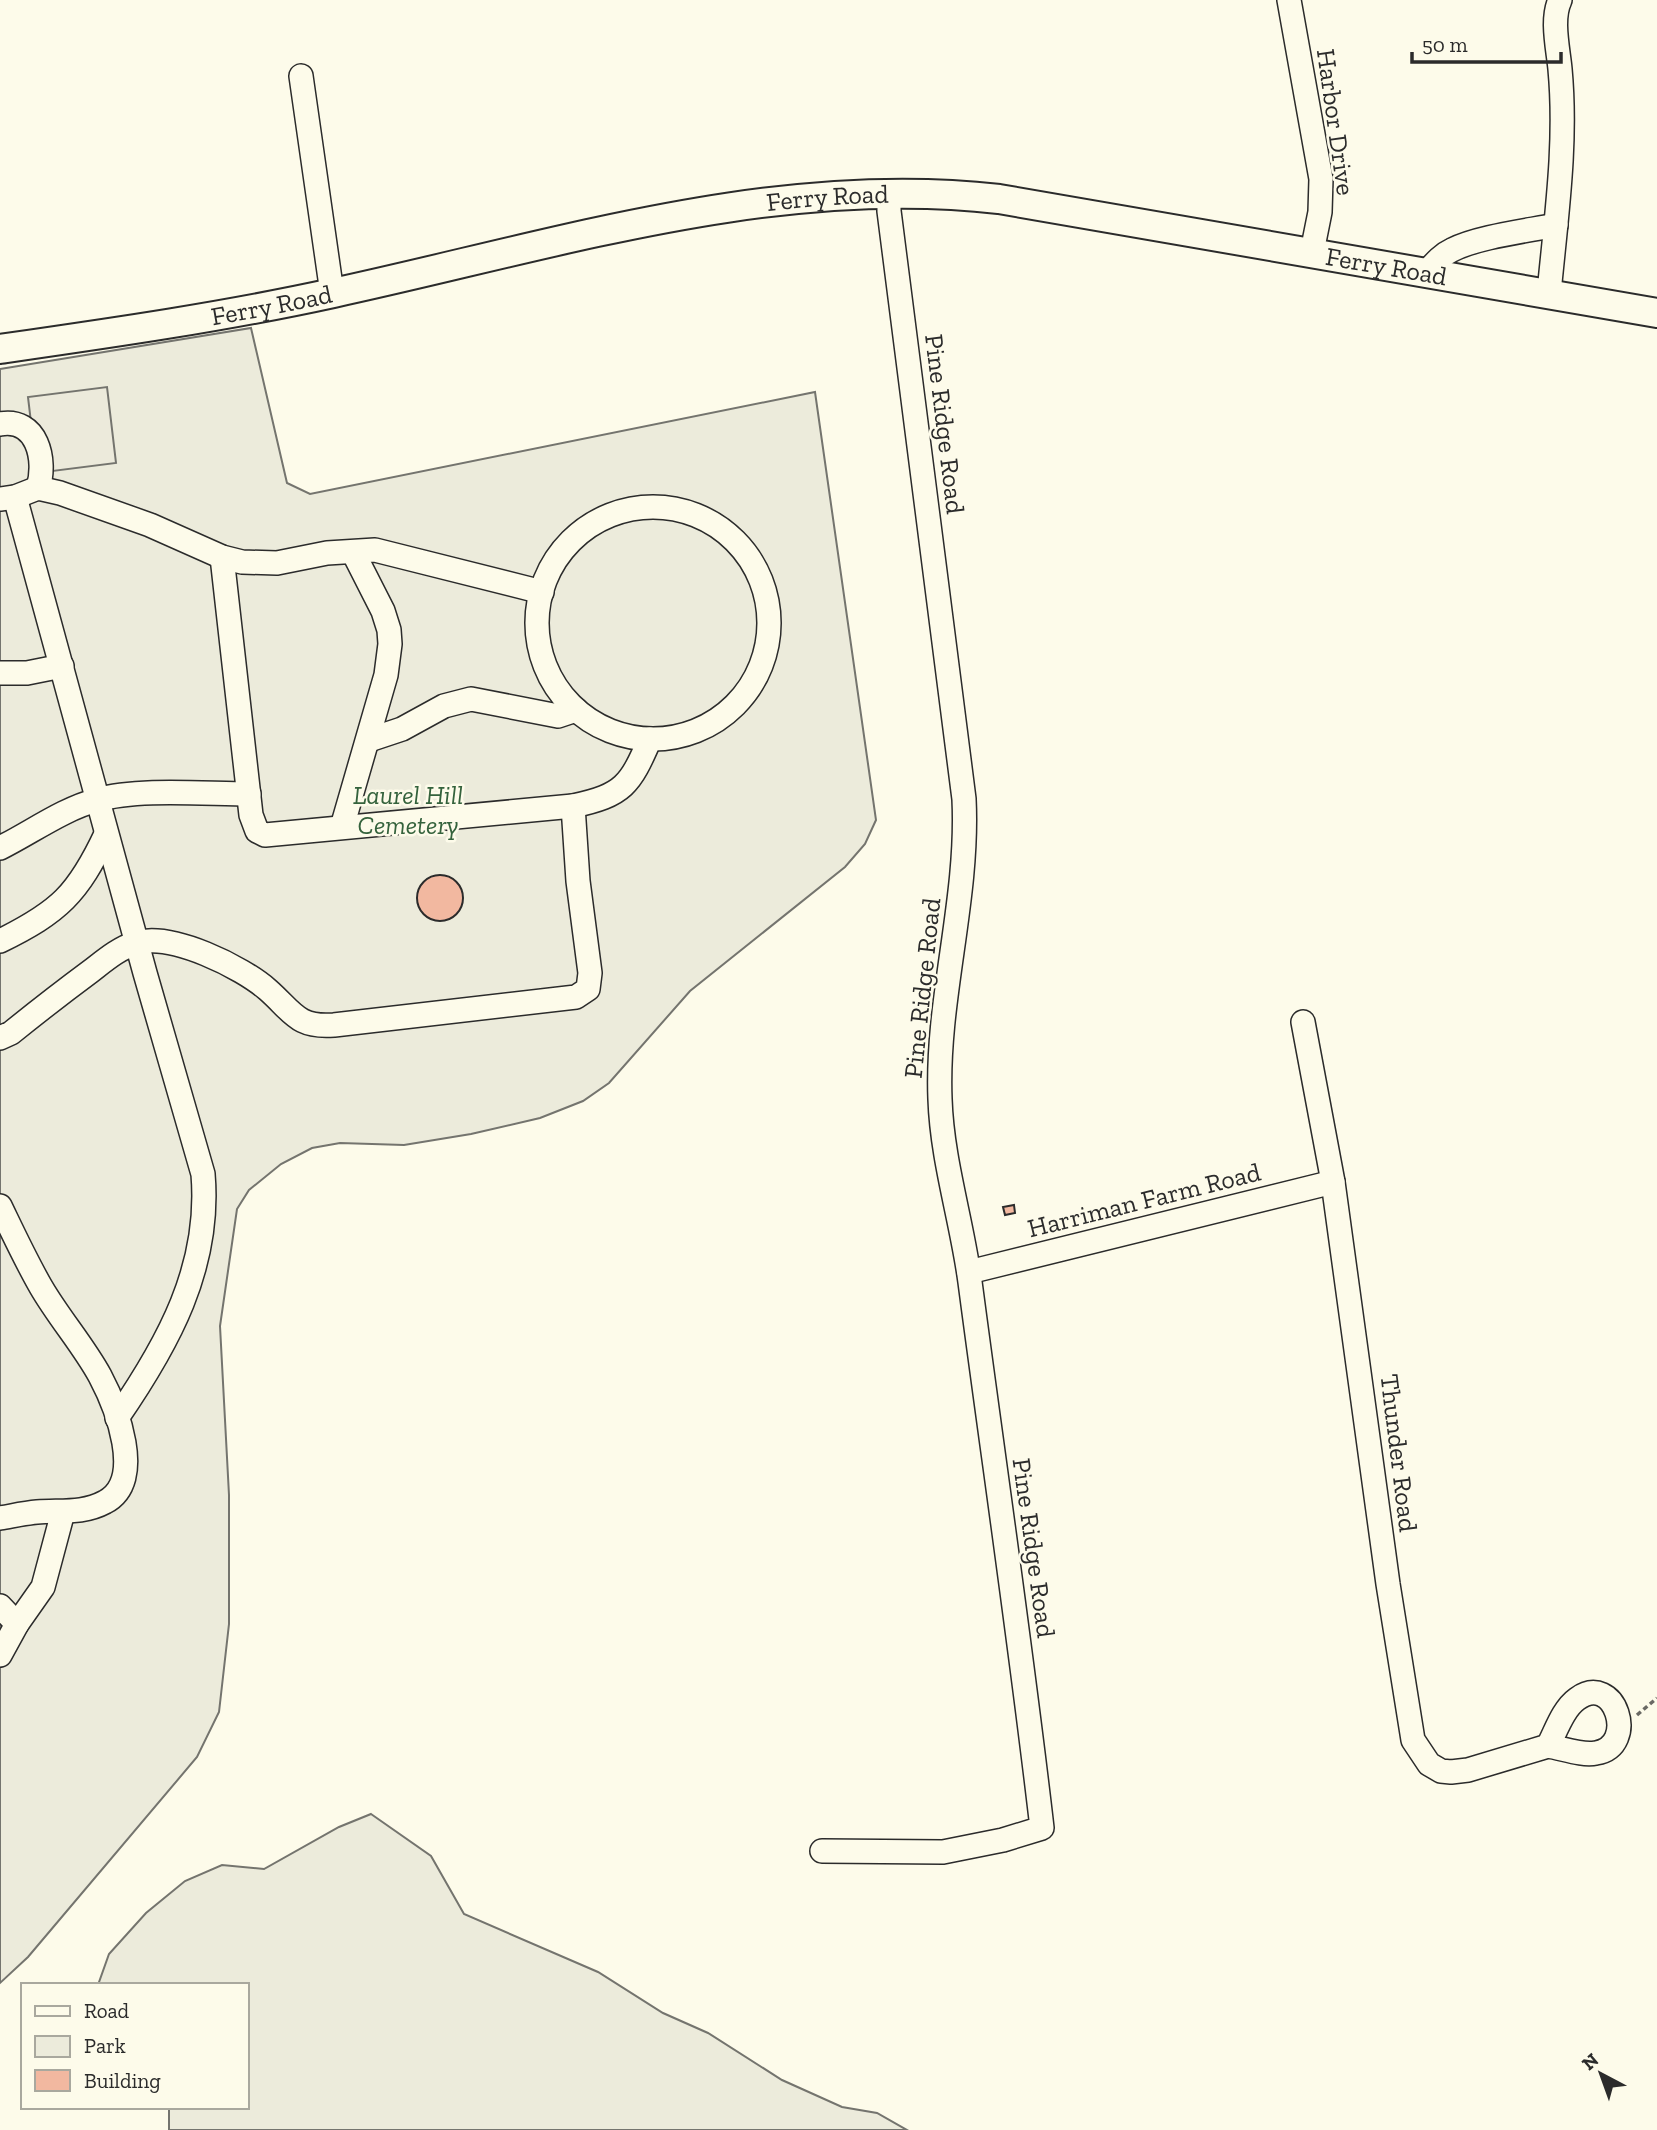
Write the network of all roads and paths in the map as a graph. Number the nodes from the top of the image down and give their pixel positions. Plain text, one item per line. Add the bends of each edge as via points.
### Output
1 (1289, 0) edge
2 (1560, 0) edge
3 (301, 76) dead end
4 (889, 193) junction
5 (1556, 225) junction
6 (1312, 252) junction
7 (1427, 272) junction
8 (332, 293) junction
9 (1549, 293) junction
10 (1657, 313) edge
11 (0, 349) edge
12 (0, 424) edge
13 (38, 488) junction
14 (8, 498) edge
15 (353, 551) junction
16 (222, 556) junction
17 (542, 592) junction
18 (62, 666) junction
19 (0, 673) edge
20 (576, 710) junction
21 (650, 739) junction
22 (369, 740) junction
23 (249, 794) junction
24 (98, 799) junction
25 (573, 806) junction
26 (342, 827) junction
27 (106, 834) junction
28 (0, 848) edge
29 (0, 941) edge
30 (137, 943) junction
31 (1303, 1022) dead end
32 (0, 1038) edge
33 (1333, 1182) junction
34 (0, 1206) edge
35 (969, 1272) junction
36 (117, 1418) junction
37 (63, 1512) junction
38 (0, 1518) edge
39 (0, 1606) edge
40 (18, 1624) junction
41 (0, 1656) edge
42 (1548, 1746) dead end
43 (822, 1851) dead end

1 - 6 street, Harbor Drive via 1321,179
2 - 5 street via 1555,13 1562,156
3 - 8 street
4 - 6 main road, Ferry Road via 999,199
4 - 8 main road, Ferry Road via 809,198 677,218
4 - 35 street, Pine Ridge Road via 964,799 965,842 940,1045 940,1101
5 - 7 street via 1453,249
5 - 9 street
6 - 7 main road, Ferry Road
7 - 9 main road, Ferry Road
8 - 11 main road, Ferry Road
9 - 10 main road, Ferry Road
12 - 13 street via 20,425 38,444 42,475
13 - 14 street
13 - 16 street via 150,525
14 - 18 street
15 - 16 street via 277,563
15 - 17 street via 392,552
15 - 22 street via 389,630 386,676
16 - 23 street
17 - 20 street via 537,624 544,661 561,694
17 - 21 street via 560,554 579,534 603,519 638,508 694,514 726,533 751,560 766,594 769,631 752,684 712,723 677,737
18 - 19 street
18 - 24 street
20 - 21 street via 604,729
20 - 22 street via 558,716 471,699 444,706 402,729
21 - 25 street via 637,770 622,788
22 - 26 street
23 - 24 street via 134,794
23 - 26 street via 253,825 265,835
24 - 27 street
24 - 28 street
25 - 26 street
25 - 30 street via 590,973 588,989 576,997 310,1025 227,962 179,946
27 - 29 street via 88,871 66,899 38,922
27 - 30 street
30 - 32 street
30 - 36 street via 201,1164 204,1208 186,1299
31 - 33 street, Thunder Road
33 - 35 street, Harriman Farm Road
33 - 42 street, Thunder Road via 1413,1740 1429,1765 1451,1772
34 - 36 street via 41,1287 101,1378
35 - 43 street, Pine Ridge Road via 1042,1828 943,1852
36 - 37 street via 126,1470 122,1486 105,1502
37 - 38 street
37 - 40 street via 43,1587
39 - 40 street
40 - 41 street

